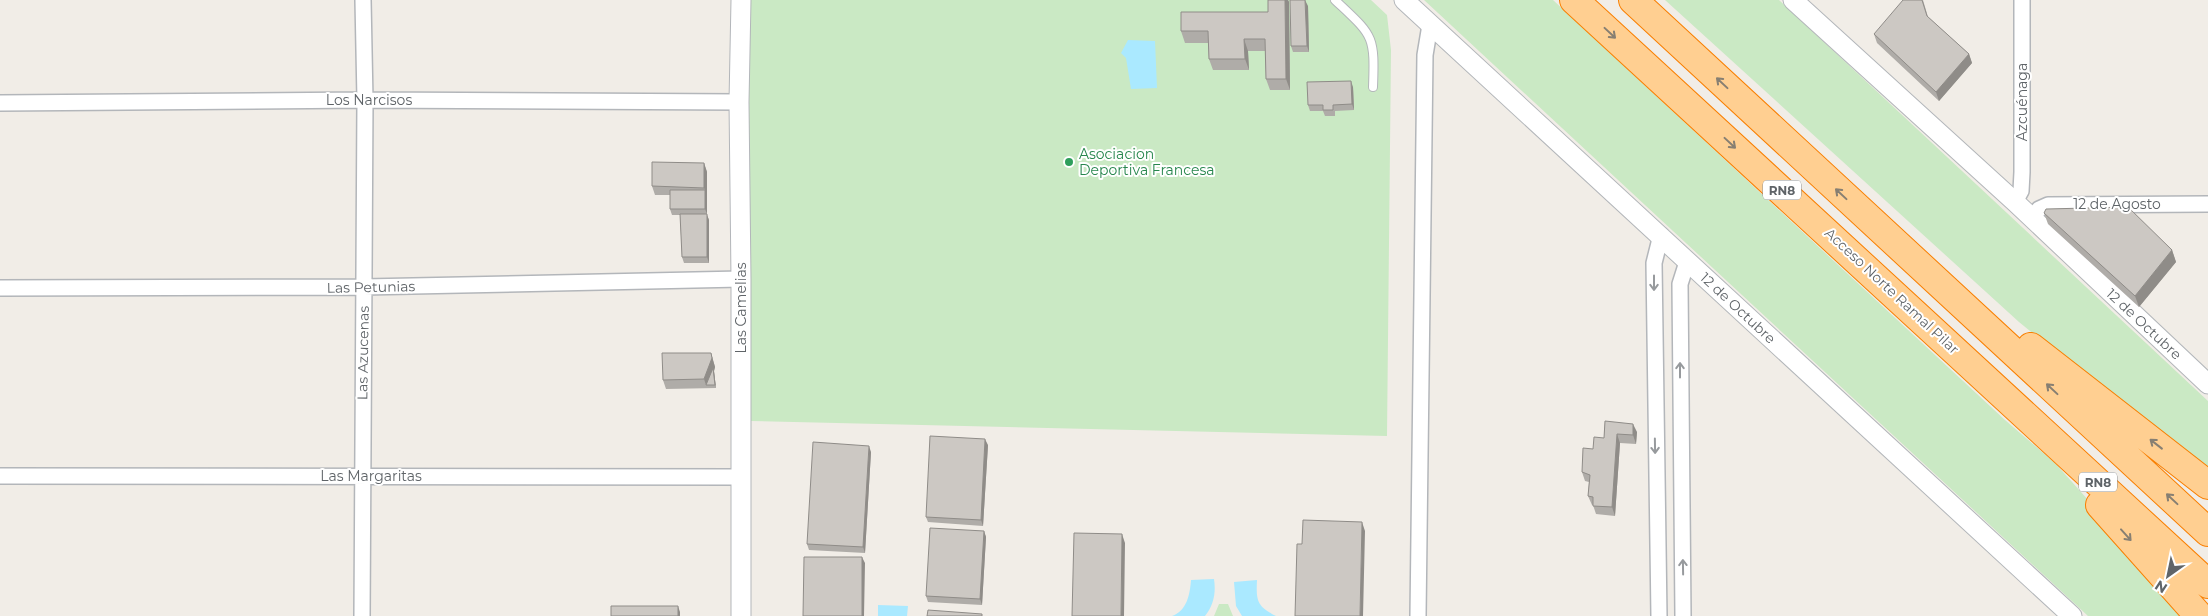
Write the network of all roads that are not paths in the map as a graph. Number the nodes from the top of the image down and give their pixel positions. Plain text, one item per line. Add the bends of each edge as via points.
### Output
1 (363, 0) edge
2 (741, 0) edge
3 (1335, 0) edge
4 (1404, 0) edge
5 (1574, 0) edge
6 (1633, 0) edge
7 (1793, 0) edge
8 (2022, 0) edge
9 (1430, 25) junction
10 (1374, 87) dead end
11 (365, 100) junction
12 (739, 102) junction
13 (0, 103) edge
14 (2015, 202) junction
15 (2208, 204) edge
16 (2032, 219) junction
17 (1876, 227) junction
18 (1661, 235) junction
19 (1687, 262) junction
20 (741, 279) junction
21 (364, 287) junction
22 (0, 288) edge
23 (1989, 381) junction
24 (2208, 384) edge
25 (1680, 404) junction
26 (1654, 405) junction
27 (0, 476) edge
28 (361, 476) junction
29 (742, 477) junction
30 (2208, 485) edge
31 (2208, 532) edge
32 (2208, 584) edge
33 (362, 616) edge
34 (741, 616) edge
35 (1418, 616) edge
36 (1659, 616) edge
37 (1683, 616) edge
38 (2072, 616) edge
39 (2199, 616) edge

1 - 11 street, Las Azucenas
2 - 12 street, Las Camelias
3 - 10 lane via 1365,28 1372,41
4 - 9 street, 12 de Octubre
5 -> 23 highway, Acceso Norte Ramal Pilar / RN8
17 -> 6 highway, RN8
7 - 14 street, 12 de Octubre
8 - 14 street, Azcuénaga via 2022,172 2021,191
9 - 18 street, 12 de Octubre
9 - 35 street via 1425,54
11 - 12 street, Los Narcisos
11 - 13 street, Los Narcisos
11 - 21 street, Las Azucenas
12 - 20 street, Las Camelias
14 - 16 street, 12 de Octubre
15 - 16 street, 12 de Agosto via 2048,205 2039,209
16 - 24 street, 12 de Octubre
30 -> 17 highway
31 -> 17 highway, RN8
18 - 19 street, 12 de Octubre
18 -> 26 street via 1654,263
25 -> 19 street via 1680,284
19 - 38 street, 12 de Octubre
20 - 21 street, Las Petunias
20 - 29 street, Las Camelias
21 - 22 street, Las Petunias
21 - 28 street, Las Azucenas
23 - 32 highway, Acceso Norte Ramal Pilar / RN8
23 -> 39 highway
25 - 26 street
37 -> 25 street
26 -> 36 street
27 - 28 street, Las Margaritas
28 - 29 street, Las Margaritas
28 - 33 street, Las Azucenas
29 - 34 street, Las Camelias

